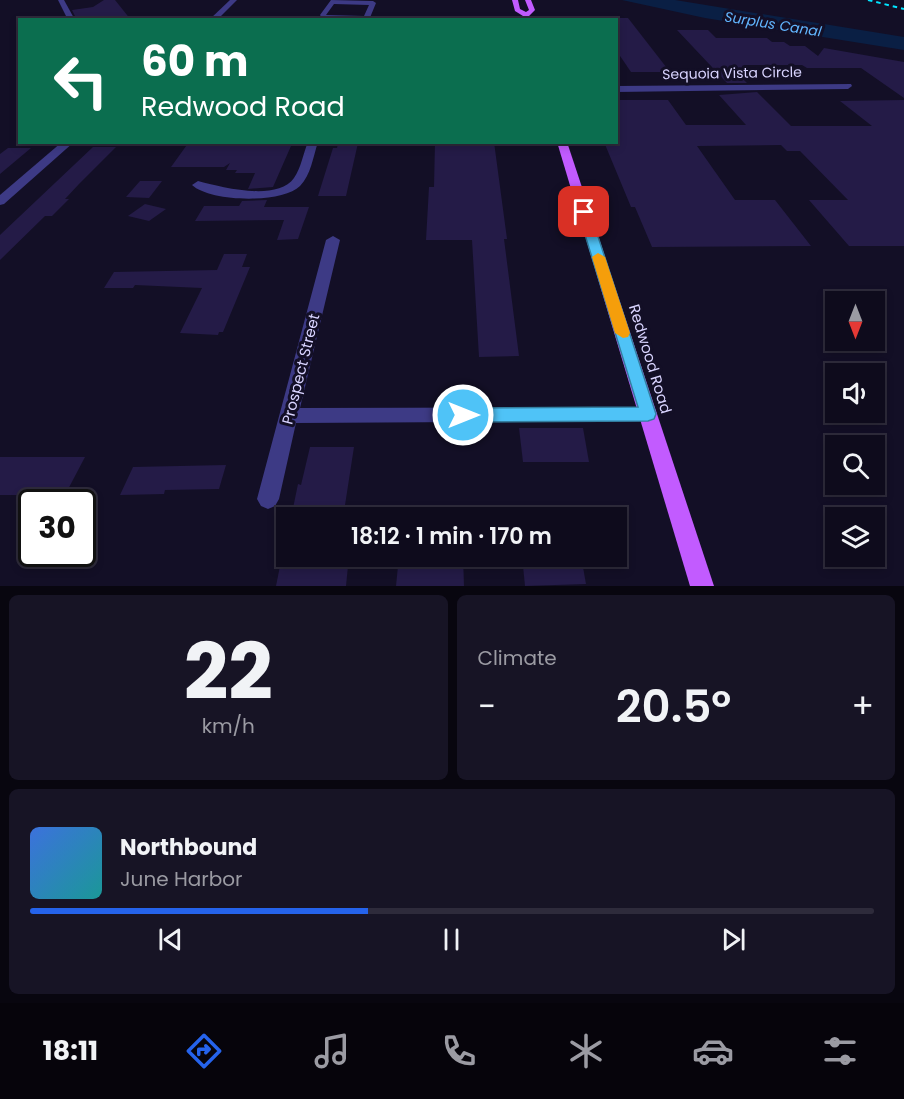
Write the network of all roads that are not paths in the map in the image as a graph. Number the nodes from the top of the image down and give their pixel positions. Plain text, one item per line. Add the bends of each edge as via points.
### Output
1 (61, 0) edge
2 (234, 0) edge
3 (515, 0) edge
4 (528, 0) edge
5 (333, 1) edge
6 (527, 17) edge
7 (71, 18) edge
8 (214, 18) edge
9 (345, 18) edge
10 (366, 18) edge
11 (848, 86) dead end
12 (618, 89) edge
13 (67, 144) edge
14 (312, 144) edge
15 (563, 144) edge
16 (198, 185) dead end
17 (0, 201) edge
18 (333, 240) dead end
19 (648, 414) junction
20 (289, 416) junction
21 (268, 499) dead end
22 (702, 586) edge

1 - 7 street
2 - 8 street
3 - 6 main road via 518,10
4 - 6 main road via 532,10
5 - 9 street via 324,17
5 - 10 street via 373,3
11 - 12 street, Sequoia Vista Circle
13 - 17 street
14 - 16 street via 298,181 287,190 231,194
15 - 19 main road, Redwood Road
18 - 20 street, Prospect Street
19 - 20 street
19 - 22 main road, Redwood Road
20 - 21 street, Prospect Street

